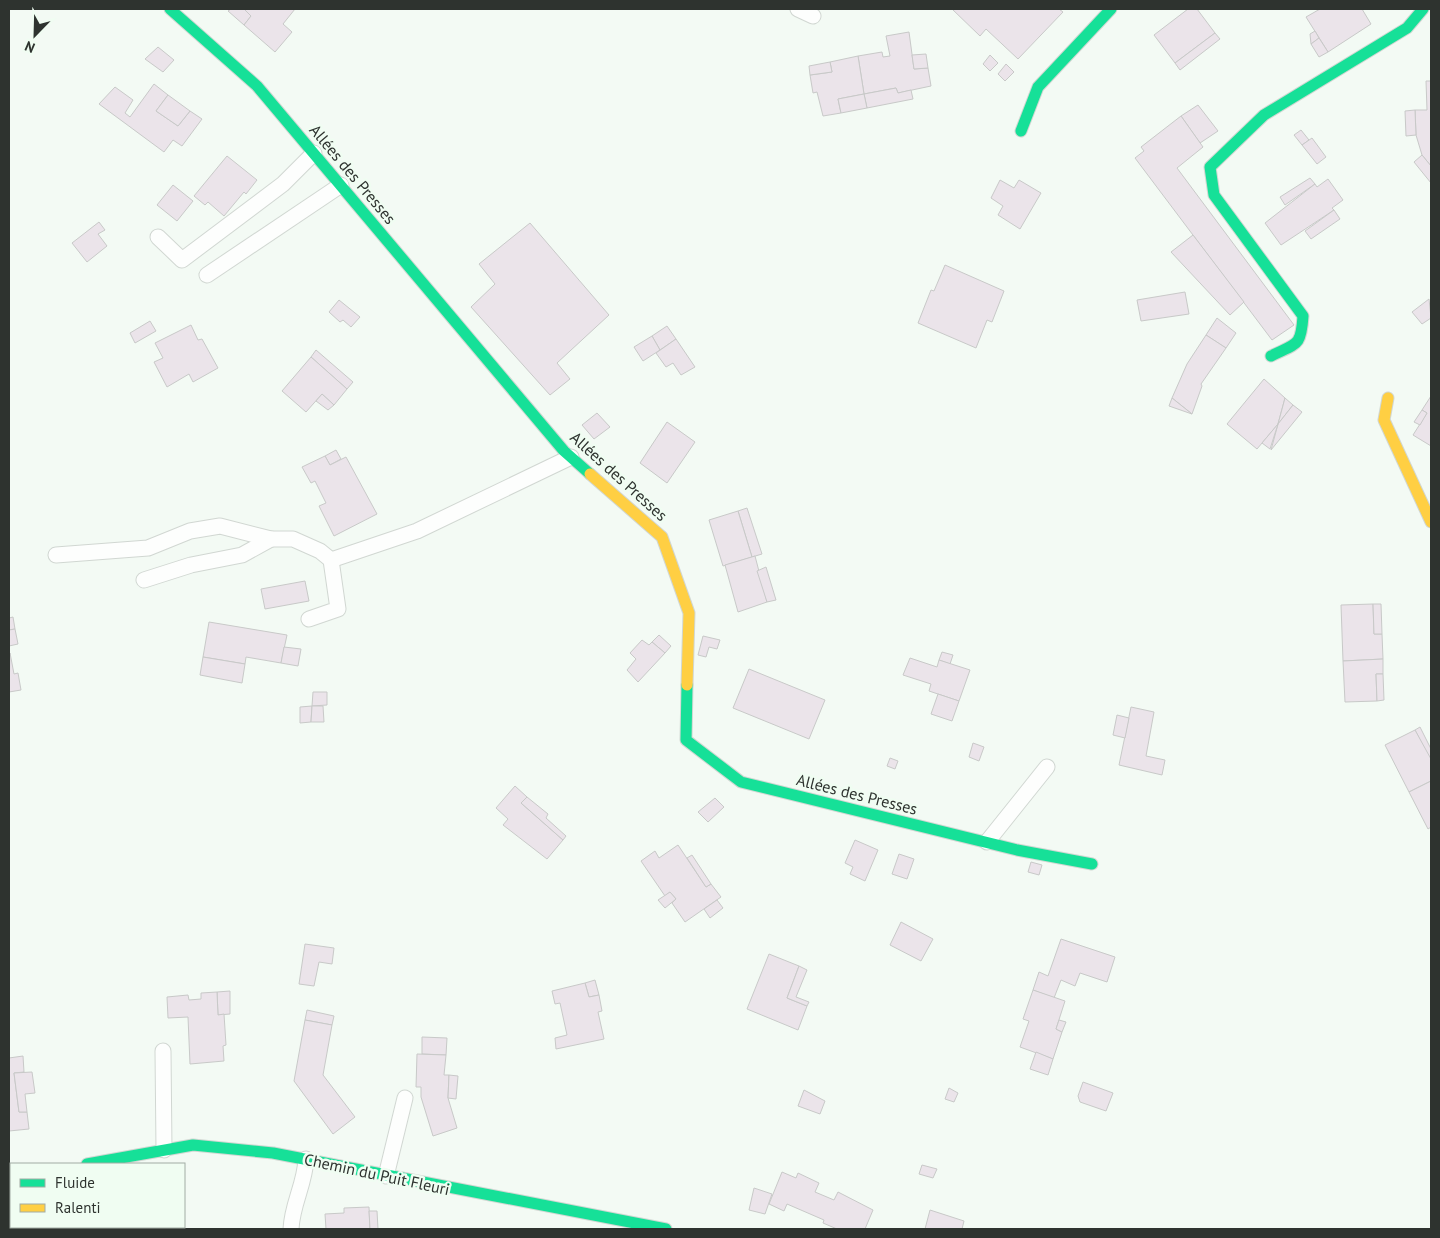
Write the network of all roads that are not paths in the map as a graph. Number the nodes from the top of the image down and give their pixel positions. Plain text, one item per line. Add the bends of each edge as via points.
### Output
1 (170, 9) edge
2 (798, 9) edge
3 (1111, 9) edge
4 (1422, 9) edge
5 (813, 16) dead end
6 (1021, 131) dead end
7 (314, 153) junction
8 (341, 186) junction
9 (158, 237) dead end
10 (207, 275) dead end
11 (1271, 356) dead end
12 (1388, 398) dead end
13 (571, 457) junction
14 (1431, 522) edge
15 (271, 539) junction
16 (56, 555) dead end
17 (331, 560) junction
18 (144, 580) dead end
19 (309, 619) dead end
20 (1047, 766) dead end
21 (987, 842) junction
22 (1092, 864) dead end
23 (163, 1051) dead end
24 (405, 1098) dead end
25 (164, 1150) junction
26 (306, 1159) junction
27 (91, 1163) edge
28 (386, 1176) junction
29 (586, 1222) edge
30 (291, 1229) edge
31 (666, 1229) edge

1 - 7 street, Allées des Presses via 257,86
2 - 5 lane
3 - 6 street via 1038,87
4 - 11 street via 1406,28 1264,116 1210,167 1214,195 1303,316 1302,336 1295,344
7 - 8 street, Allées des Presses
7 - 9 lane via 283,184 182,260
8 - 10 lane
8 - 13 street, Allées des Presses
12 - 14 street via 1384,420
13 - 17 lane via 417,531
13 - 21 street, Allées des Presses via 662,537 689,613 686,740 741,782
15 - 16 lane via 220,526 190,532 148,548
15 - 17 lane via 293,539 320,551
15 - 18 lane via 242,555 191,565
17 - 19 lane via 338,609
20 - 21 lane
21 - 22 street, Allées des Presses
23 - 25 lane
24 - 28 lane
25 - 26 street, Chemin du Puit Fleuri via 193,1145
25 - 27 street, Chemin du Puit Fleuri
26 - 28 street, Chemin du Puit Fleuri
26 - 30 lane via 305,1176 291,1212
28 - 29 street, Chemin du Puit Fleuri
29 - 31 street, Chemin du Puit Fleuri

